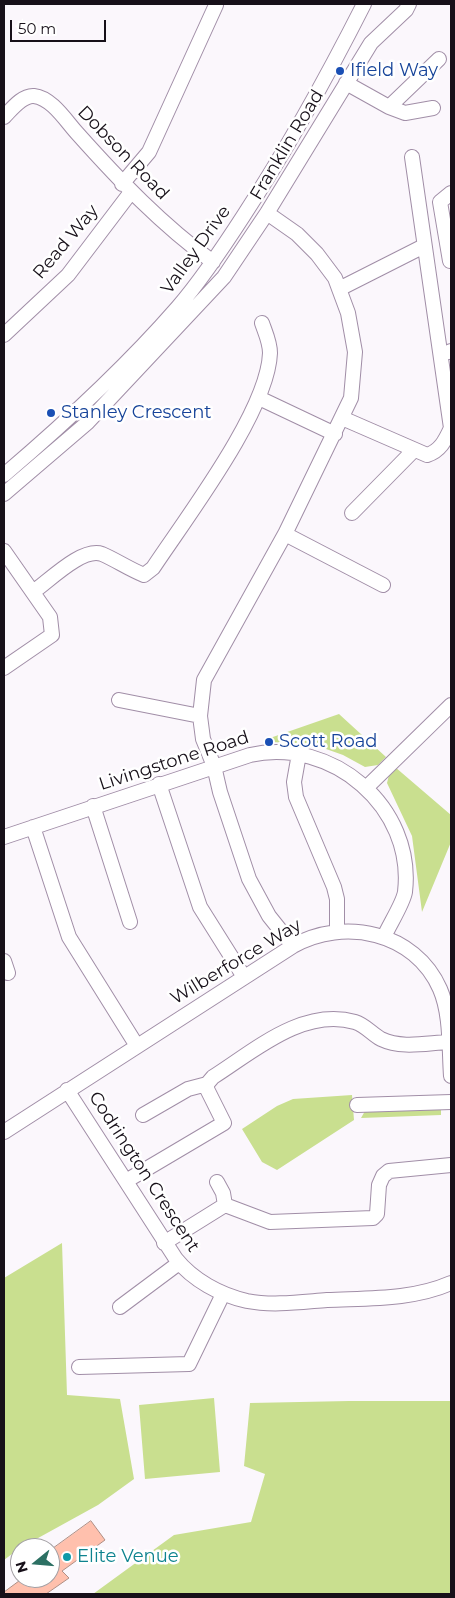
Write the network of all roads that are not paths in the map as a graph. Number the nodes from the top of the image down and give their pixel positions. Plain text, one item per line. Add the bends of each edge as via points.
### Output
1 (216, 4) edge
2 (364, 4) edge
3 (409, 4) edge
4 (439, 59) dead end
5 (346, 83) junction
6 (389, 108) junction
7 (432, 108) dead end
8 (4, 117) edge
9 (412, 158) dead end
10 (126, 188) junction
11 (451, 193) edge
12 (267, 214) junction
13 (424, 246) junction
14 (450, 261) dead end
15 (213, 262) junction
16 (339, 289) junction
17 (262, 323) dead end
18 (4, 334) edge
19 (259, 398) junction
20 (342, 418) junction
21 (335, 434) junction
22 (413, 450) junction
23 (4, 475) edge
24 (4, 494) edge
25 (352, 513) dead end
26 (285, 534) junction
27 (4, 552) edge
28 (384, 585) dead end
29 (34, 592) junction
30 (4, 668) edge
31 (119, 700) dead end
32 (451, 705) edge
33 (200, 716) junction
34 (299, 754) junction
35 (214, 766) junction
36 (159, 784) junction
37 (367, 787) junction
38 (93, 806) junction
39 (33, 827) junction
40 (4, 837) edge
41 (130, 922) dead end
42 (337, 931) junction
43 (384, 937) junction
44 (293, 946) junction
45 (244, 977) junction
46 (448, 1001) edge
47 (449, 1042) junction
48 (136, 1046) junction
49 (451, 1076) edge
50 (207, 1084) junction
51 (67, 1090) junction
52 (451, 1102) edge
53 (357, 1107) dead end
54 (143, 1115) dead end
55 (4, 1132) edge
56 (451, 1164) edge
57 (126, 1181) junction
58 (217, 1182) dead end
59 (226, 1205) junction
60 (164, 1243) junction
61 (179, 1263) junction
62 (451, 1283) edge
63 (223, 1294) junction
64 (120, 1306) dead end
65 (79, 1367) dead end

1 - 10 street, Read Way via 149,152
2 - 15 street, Valley Drive via 290,144
3 - 5 street, Franklin Road via 370,43
4 - 6 street
5 - 6 street
5 - 12 street, Franklin Road
6 - 7 street via 406,113
8 - 10 street, Dobson Road via 26,97 42,98
9 - 13 street
10 - 15 street, Dobson Road
10 - 18 street, Read Way via 68,275
11 - 14 street via 440,202
12 - 16 street via 297,234 317,254
12 - 24 street, Franklin Road via 224,277 87,423
13 - 16 street
13 - 22 street via 451,428 436,452 427,455
15 - 23 street, Valley Drive via 179,306 126,364 64,424
16 - 20 street via 348,313 355,352 351,398
17 - 19 street via 270,353
19 - 21 street
19 - 29 street via 230,450 152,568 144,575 102,554 91,552
20 - 21 street
20 - 22 street
21 - 26 street
22 - 25 street
26 - 28 street
26 - 33 street via 204,680
27 - 29 street
29 - 30 street via 50,617 52,635
31 - 33 street
32 - 37 street
33 - 35 street via 203,739
34 - 35 street, Livingstone Road via 269,750
34 - 37 street, Livingstone Road via 346,772
34 - 42 street via 294,782 296,797 334,886
35 - 36 street, Livingstone Road
35 - 44 street via 249,879 269,916
36 - 38 street, Livingstone Road
36 - 45 street via 200,907
37 - 43 street, Livingstone Road via 391,818 403,850 405,894
38 - 39 street, Livingstone Road
38 - 41 street
39 - 40 street, Livingstone Road
39 - 48 street via 70,937
42 - 43 street, Wilberforce Way via 357,931
42 - 44 street, Wilberforce Way via 314,936
43 - 46 street, Wilberforce Way via 420,960
44 - 45 street, Wilberforce Way
45 - 48 street, Wilberforce Way
46 - 47 street, Wilberforce Way
47 - 49 street, Wilberforce Way
47 - 50 street via 402,1045 381,1039 354,1022 304,1023 250,1053
48 - 51 street, Wilberforce Way
50 - 54 street via 188,1088
50 - 57 street via 224,1123
51 - 55 street, Wilberforce Way
51 - 57 street, Codrington Crescent
52 - 53 street
56 - 59 street via 390,1170 381,1180 377,1214 373,1218 269,1222
57 - 60 street, Codrington Crescent
58 - 59 street
59 - 60 street
60 - 61 street, Codrington Crescent
61 - 63 street, Codrington Crescent
61 - 64 street
62 - 63 street, Codrington Crescent via 408,1296 274,1303 248,1301
63 - 65 street via 188,1364

